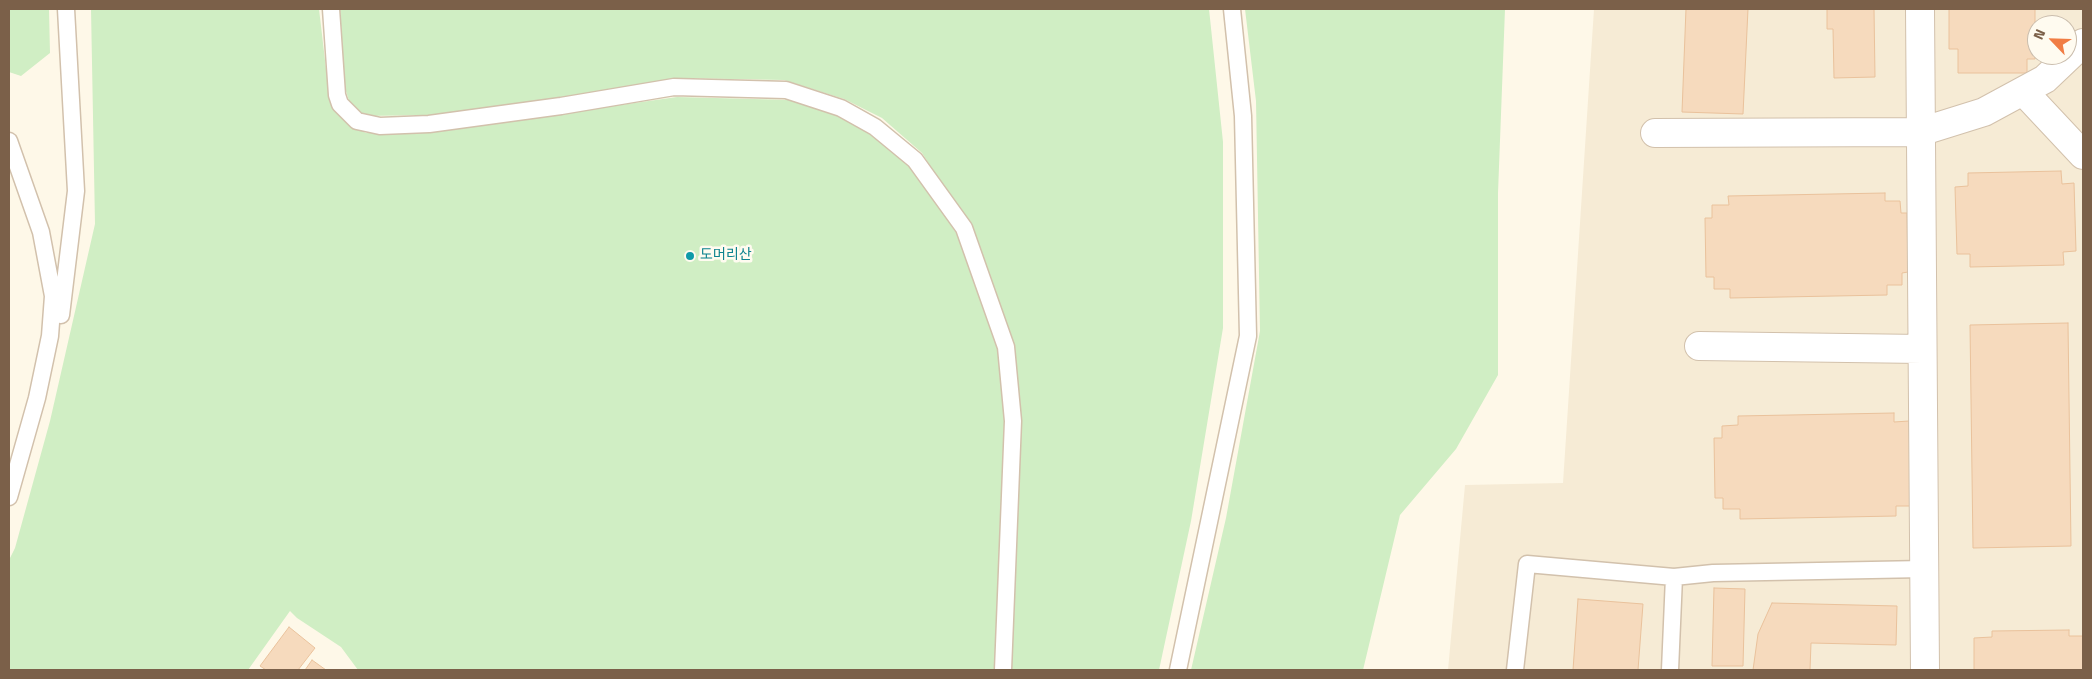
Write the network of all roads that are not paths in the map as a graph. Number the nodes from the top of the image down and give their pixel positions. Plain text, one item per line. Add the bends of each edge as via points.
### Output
1 (66, 9) edge
2 (331, 9) edge
3 (1232, 9) edge
4 (1920, 9) edge
5 (2083, 42) edge
6 (2024, 91) junction
7 (1920, 132) junction
8 (1655, 133) dead end
9 (9, 141) edge
10 (2083, 156) edge
11 (50, 336) junction
12 (1699, 346) dead end
13 (1922, 349) junction
14 (9, 498) edge
15 (1924, 569) junction
16 (1674, 577) junction
17 (1003, 670) edge
18 (1178, 670) edge
19 (1515, 670) edge
20 (1670, 670) edge
21 (1925, 670) edge

1 - 11 lane via 76,191 61,320
2 - 17 lane via 336,95 340,104 357,121 380,126 429,124 674,87 786,90 841,108 875,127 915,160 964,228 1006,347 1013,421
3 - 18 lane via 1242,116 1248,336
4 - 7 street
5 - 6 street via 2045,79
6 - 7 street via 1984,112
6 - 10 street
7 - 8 street
7 - 13 street
9 - 11 lane via 41,232 53,296
11 - 14 lane via 37,398
12 - 13 street
13 - 15 street
15 - 16 lane via 1713,573
15 - 21 street
16 - 19 lane via 1527,564
16 - 20 lane

